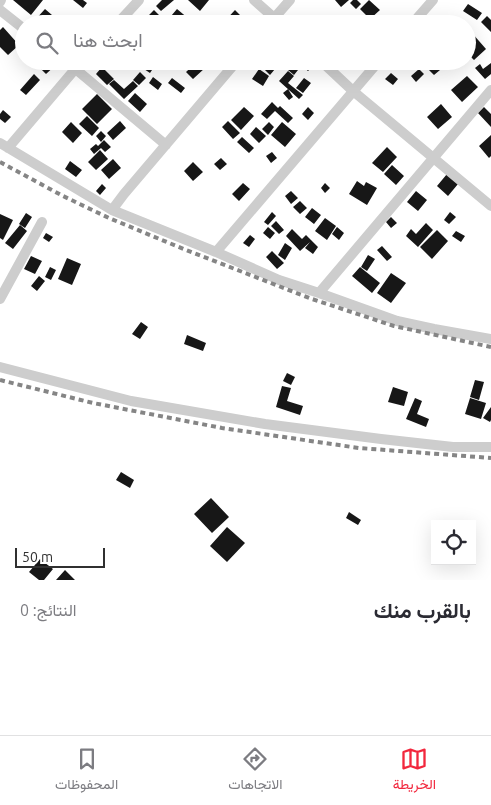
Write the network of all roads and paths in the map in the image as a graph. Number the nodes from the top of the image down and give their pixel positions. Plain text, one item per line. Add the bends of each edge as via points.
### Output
1 (139, 0) edge
2 (254, 0) edge
3 (290, 0) edge
4 (433, 0) edge
5 (0, 10) edge
6 (125, 15) edge
7 (268, 15) edge
8 (279, 15) edge
9 (420, 15) edge
10 (15, 22) edge
11 (74, 70) edge
12 (84, 70) edge
13 (229, 70) edge
14 (331, 70) edge
15 (371, 70) edge
16 (491, 90) edge
17 (353, 91) junction
18 (166, 145) junction
19 (4, 146) edge
20 (433, 158) junction
21 (491, 206) edge
22 (112, 210) junction
23 (42, 222) dead end
24 (216, 252) junction
25 (319, 293) junction
26 (0, 299) edge
27 (491, 339) edge
28 (0, 368) edge
29 (491, 447) edge

1 - 6 street
2 - 7 street
3 - 8 street
4 - 9 street
5 - 10 street
11 - 19 street
12 - 18 street
13 - 18 street
14 - 17 street
15 - 17 street
16 - 20 street
17 - 20 street
17 - 24 street
18 - 22 street
19 - 22 street
20 - 21 street
20 - 25 street
22 - 24 street
23 - 26 street
24 - 25 street via 279,280
25 - 27 street via 397,321
28 - 29 street via 131,401 265,424 453,447

